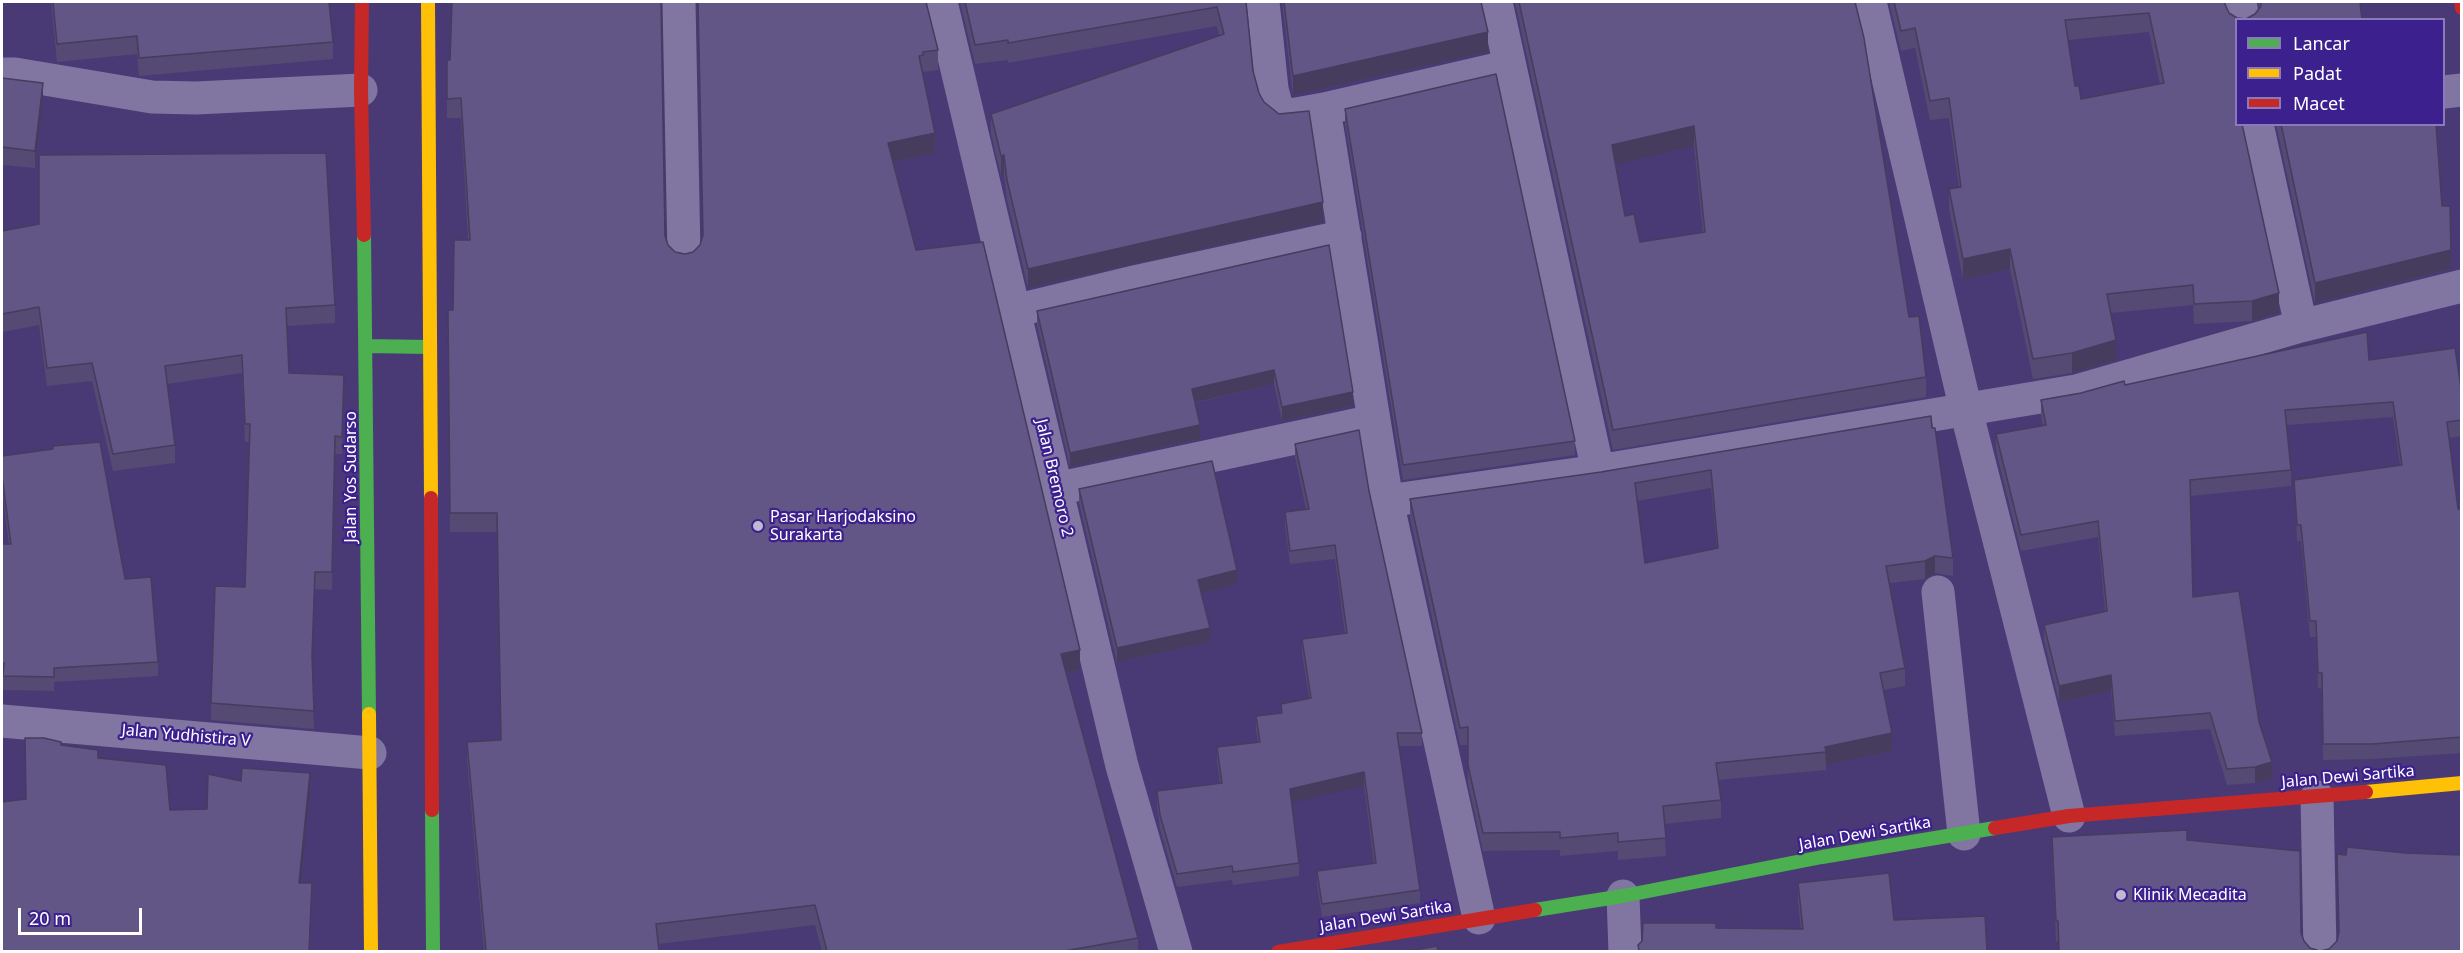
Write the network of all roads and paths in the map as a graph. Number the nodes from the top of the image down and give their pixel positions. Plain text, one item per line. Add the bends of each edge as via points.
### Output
1 (362, 2) edge
2 (428, 2) edge
3 (680, 2) edge
4 (941, 2) edge
5 (1263, 2) edge
6 (1496, 2) edge
7 (1870, 2) edge
8 (2240, 2) edge
9 (2461, 2) edge
10 (2462, 8) edge
11 (2243, 18) edge
12 (1510, 66) junction
13 (2, 74) edge
14 (361, 90) junction
15 (2462, 90) edge
16 (2445, 92) edge
17 (1324, 109) junction
18 (2258, 126) edge
19 (1345, 236) junction
20 (684, 255) edge
21 (2462, 286) edge
22 (1014, 311) junction
23 (2301, 326) junction
24 (367, 346) junction
25 (429, 347) junction
26 (1966, 410) junction
27 (1374, 421) junction
28 (1598, 471) junction
29 (1056, 489) junction
30 (1387, 501) junction
31 (1938, 592) dead end
32 (2, 721) edge
33 (370, 753) junction
34 (2462, 783) edge
35 (2317, 797) junction
36 (2069, 816) junction
37 (1964, 834) junction
38 (1623, 896) junction
39 (1479, 918) junction
40 (371, 951) edge
41 (433, 951) edge
42 (1176, 951) edge
43 (1278, 951) edge
44 (1625, 951) edge
45 (2320, 951) edge

1 - 14 main road, Jalan Yos Sudarso
2 - 25 main road
3 - 20 street
4 - 22 street, Jalan Bremoro 2
5 - 17 street via 1277,108 1285,116
6 - 12 street
7 - 26 street
8 - 11 street
9 - 10 main road
12 - 17 street
12 - 28 street
13 - 14 street via 152,97
14 - 24 main road, Jalan Yos Sudarso
15 - 16 street
17 - 19 street
18 - 23 street
19 - 22 street
19 - 27 street
21 - 23 street
22 - 29 street, Jalan Bremoro 2
23 - 26 street via 2076,391
24 - 25 main road
24 - 33 main road, Jalan Yos Sudarso
25 - 41 main road
26 - 28 street
26 - 36 street
27 - 29 street
27 - 30 street
28 - 30 street
29 - 42 street, Jalan Bremoro 2 via 1122,766
30 - 39 street
31 - 37 street
32 - 33 street, Jalan Yudhistira V
33 - 40 main road, Jalan Yos Sudarso
34 - 35 main road, Jalan Dewi Sartika
35 - 36 main road, Jalan Dewi Sartika
35 - 45 street
36 - 37 main road, Jalan Dewi Sartika
37 - 38 main road, Jalan Dewi Sartika
38 - 39 main road, Jalan Dewi Sartika
38 - 44 street
39 - 43 main road, Jalan Dewi Sartika

